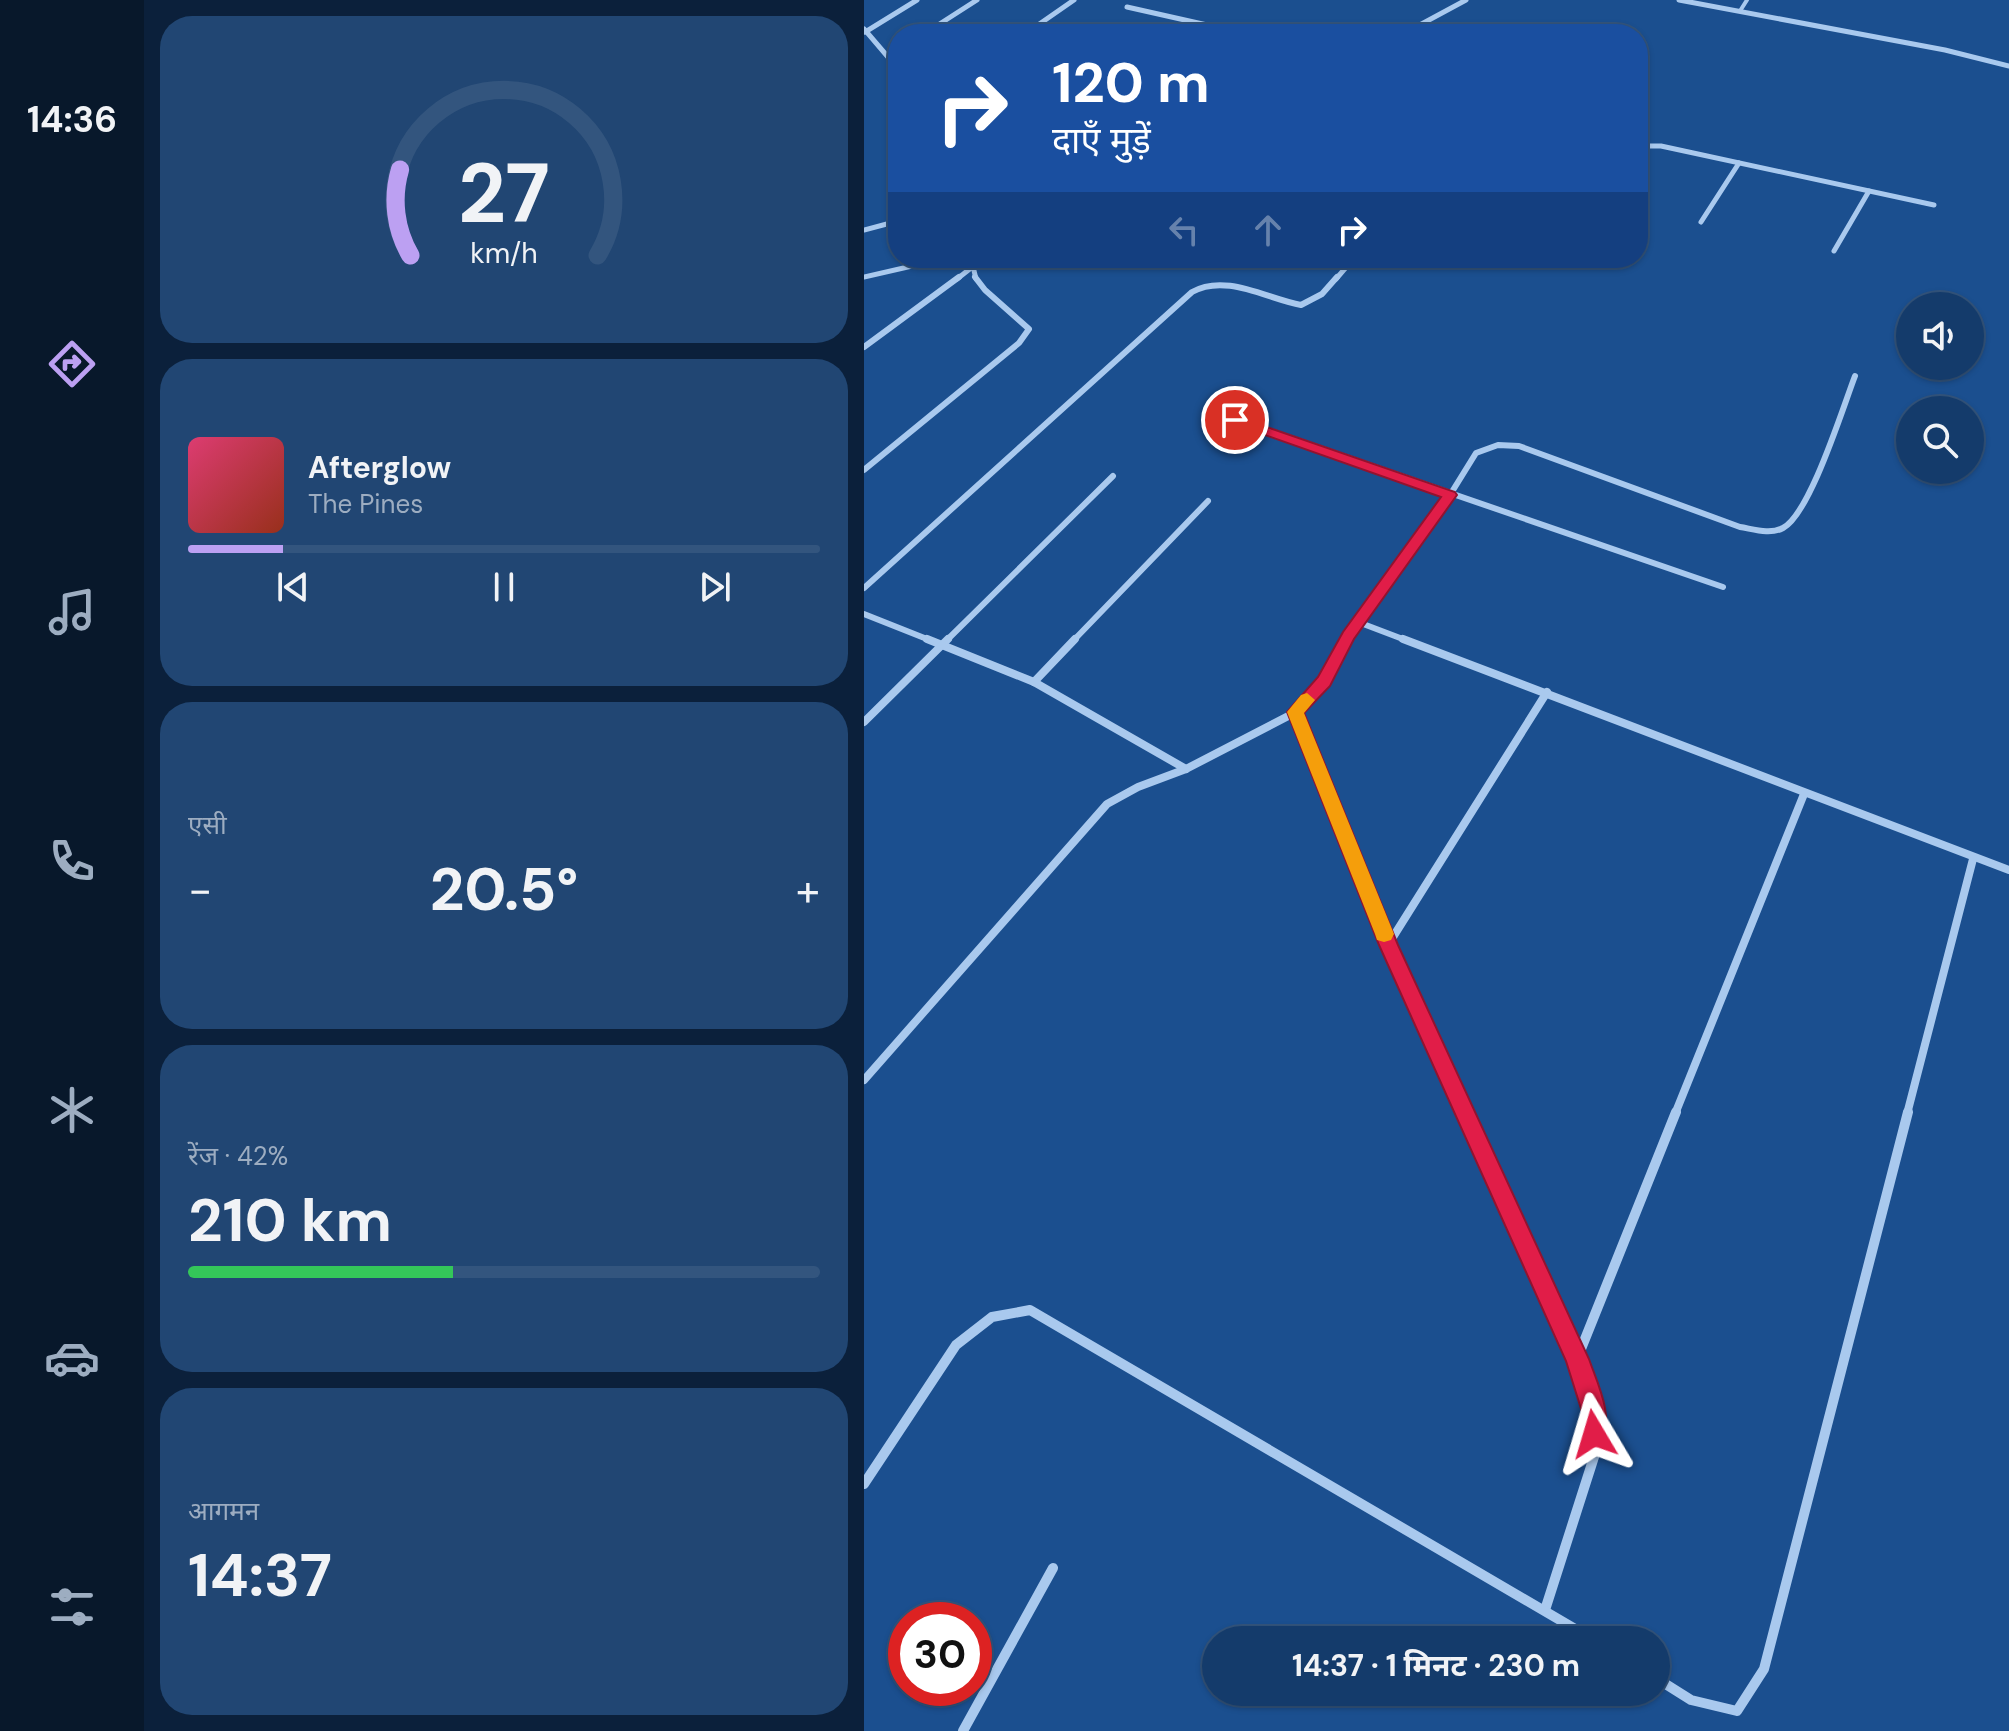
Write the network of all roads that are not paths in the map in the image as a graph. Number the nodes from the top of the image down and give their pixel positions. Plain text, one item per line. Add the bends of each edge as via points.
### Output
1 (917, 0) edge
2 (977, 0) edge
3 (1074, 0) edge
4 (1466, 0) edge
5 (1679, 0) edge
6 (1747, 0) edge
7 (1127, 7) dead end
8 (1740, 11) junction
9 (940, 24) edge
10 (1039, 24) edge
11 (1203, 24) edge
12 (1422, 24) edge
13 (865, 31) edge
14 (888, 57) edge
15 (2009, 66) edge
16 (1648, 146) edge
17 (1739, 163) junction
18 (1869, 191) junction
19 (1934, 205) dead end
20 (1701, 222) dead end
21 (888, 224) edge
22 (864, 230) edge
23 (1834, 251) dead end
24 (903, 268) edge
25 (971, 268) joint
26 (1345, 268) edge
27 (864, 277) edge
28 (864, 347) edge
29 (1855, 376) dead end
30 (1209, 410) dead end
31 (864, 470) edge
32 (1113, 476) dead end
33 (1450, 495) junction
34 (1208, 501) dead end
35 (1723, 587) dead end
36 (864, 588) edge
37 (864, 614) edge
38 (1358, 622) junction
39 (942, 645) junction
40 (1034, 682) junction
41 (1547, 692) junction
42 (1296, 712) junction
43 (864, 722) edge
44 (1186, 769) junction
45 (1804, 794) junction
46 (1973, 859) junction
47 (2009, 870) edge
48 (1388, 945) junction
49 (864, 1080) edge
50 (1577, 1359) junction
51 (864, 1484) edge
52 (1053, 1568) dead end
53 (1545, 1610) junction
54 (1571, 1626) edge
55 (1670, 1687) edge
56 (963, 1731) edge

1 - 13 street
2 - 9 street
3 - 10 street
4 - 12 street
5 - 8 street
6 - 8 lane
7 - 11 street
8 - 15 street
13 - 14 street
16 - 17 street
17 - 18 street
17 - 20 street
18 - 19 street
18 - 23 street
21 - 22 street
24 - 27 street
25 - 28 street
25 - 31 street via 983,290 1029,329 1019,343
26 - 36 street via 1322,294 1301,305 1224,285 1196,289
29 - 33 street via 1802,505 1787,526 1770,532 1740,527 1519,446 1498,445 1476,453
30 - 33 street
32 - 39 street
33 - 35 street
33 - 38 street
34 - 40 street
37 - 39 street
38 - 41 street
38 - 42 street via 1324,681
39 - 40 street
39 - 43 street
40 - 44 street
41 - 45 street
41 - 48 street
42 - 44 street
42 - 48 street
44 - 49 street via 1107,804
45 - 46 street
45 - 50 street
46 - 47 street
46 - 55 street via 1764,1669 1737,1711 1691,1700
48 - 50 street
50 - 53 street via 1594,1412 1594,1457
51 - 53 street via 956,1345 992,1317 1030,1310
52 - 56 street
53 - 54 street

